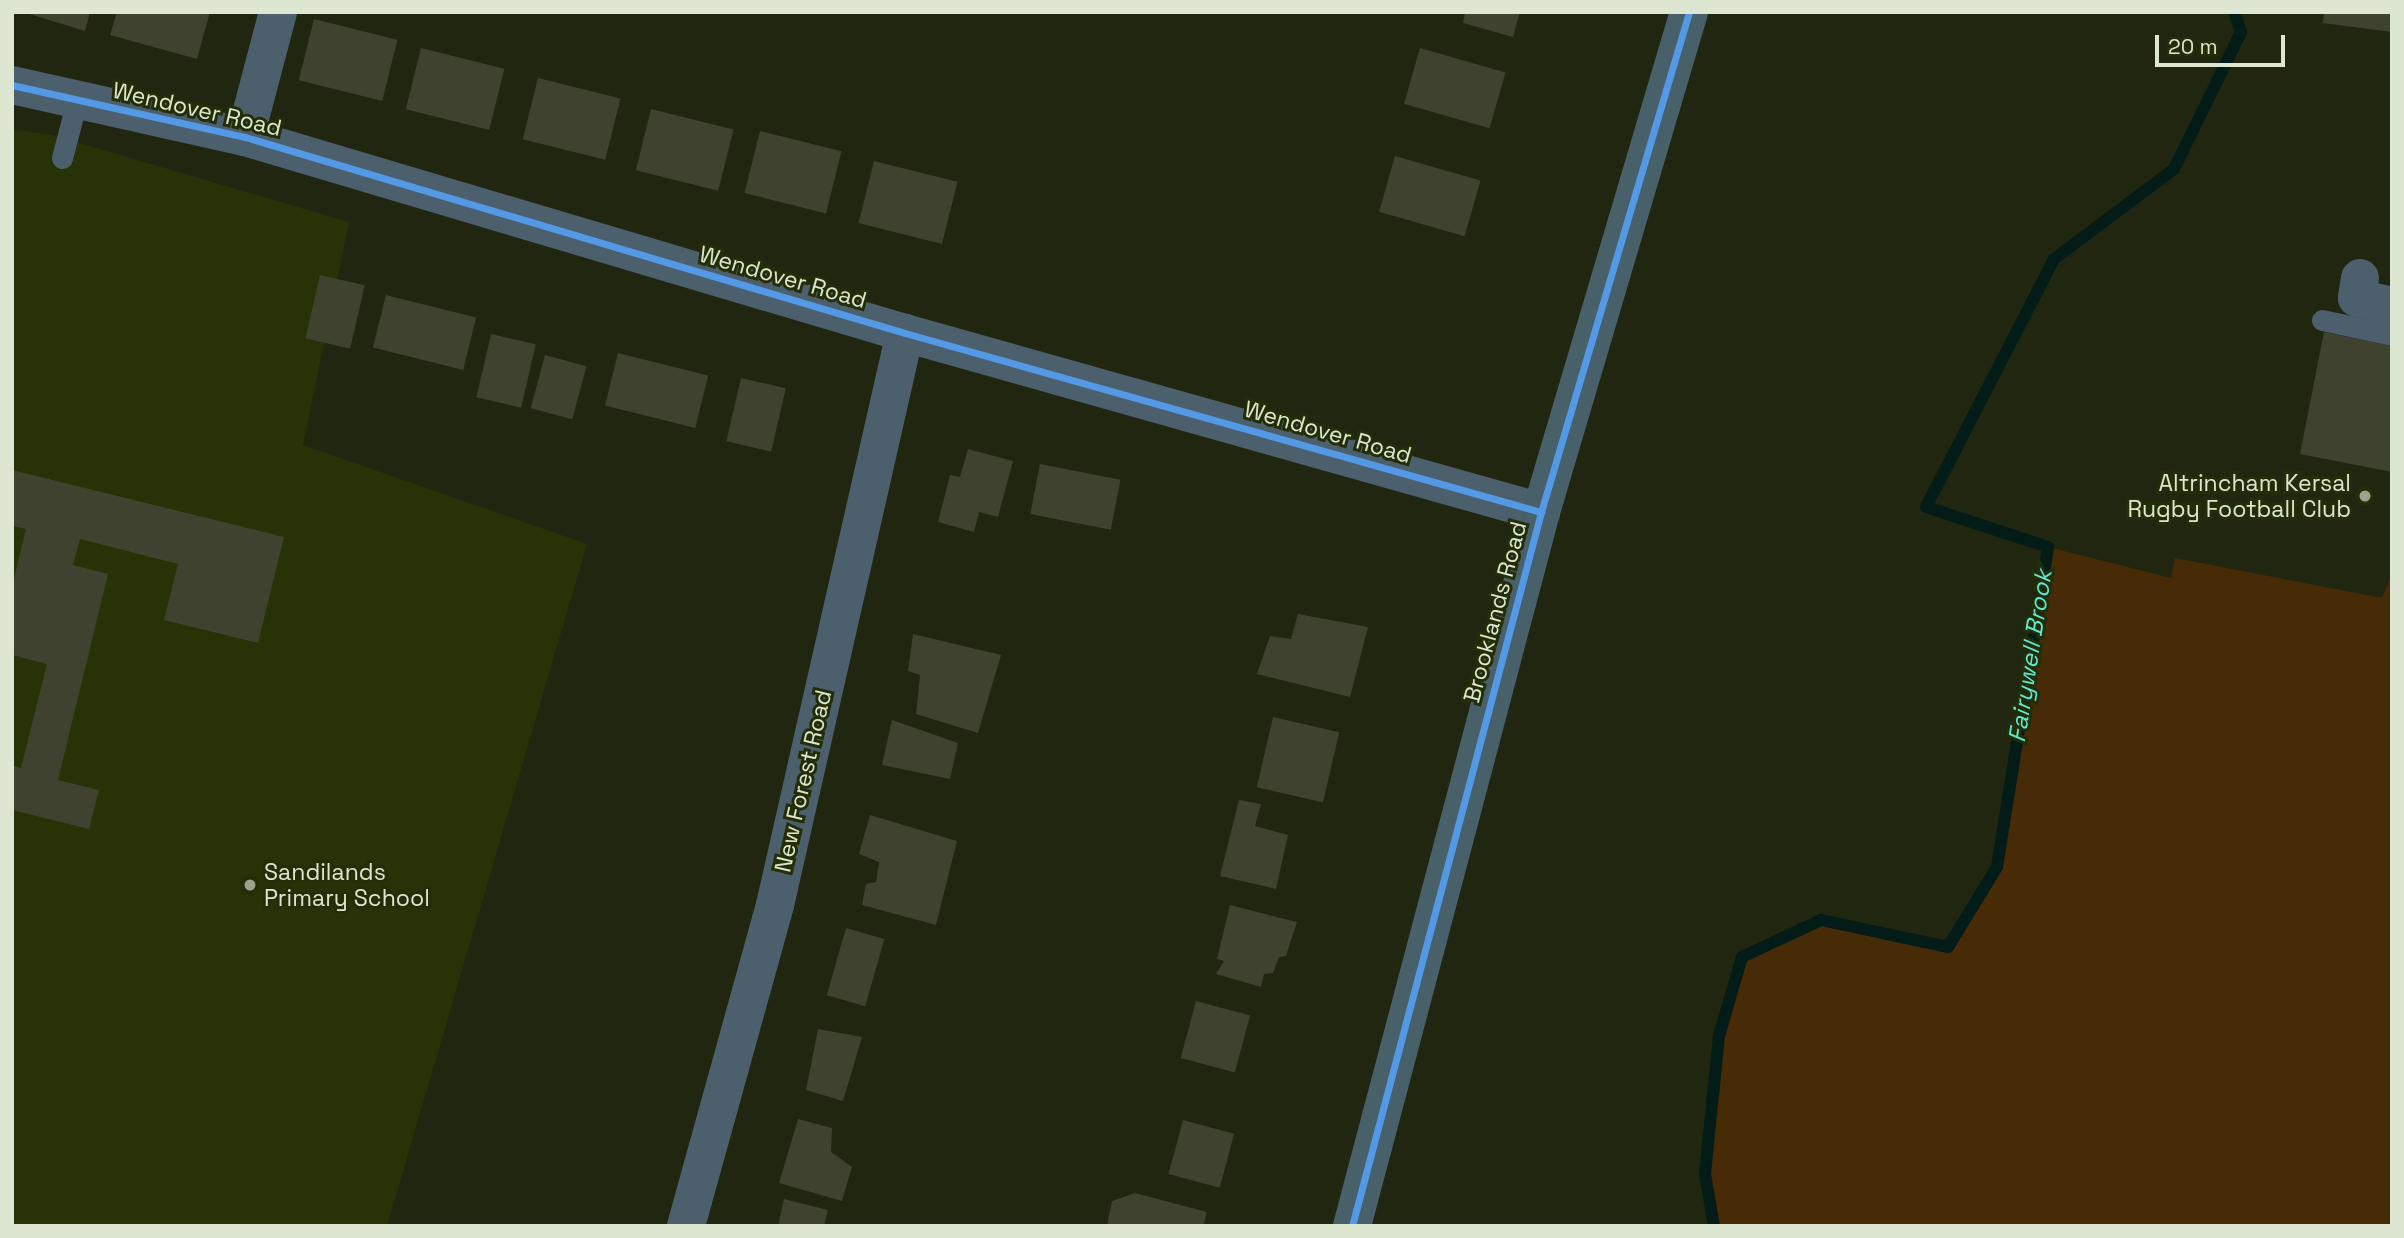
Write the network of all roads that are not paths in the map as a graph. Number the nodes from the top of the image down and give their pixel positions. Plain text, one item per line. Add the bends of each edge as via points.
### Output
1 (278, 12) edge
2 (1689, 12) edge
3 (12, 85) edge
4 (77, 100) junction
5 (245, 137) junction
6 (62, 158) dead end
7 (2360, 278) dead end
8 (2392, 306) edge
9 (2322, 320) dead end
10 (905, 333) junction
11 (2392, 335) edge
12 (1541, 512) junction
13 (685, 1226) edge
14 (1352, 1226) edge

1 - 5 street
2 - 12 street, Brooklands Road
3 - 4 street, Wendover Road
4 - 5 street, Wendover Road
4 - 6 lane
5 - 10 street, Wendover Road
7 - 8 street via 2357,298
9 - 11 lane
10 - 12 street, Wendover Road
10 - 13 street, New Forest Road via 775,905
12 - 14 street, Brooklands Road

